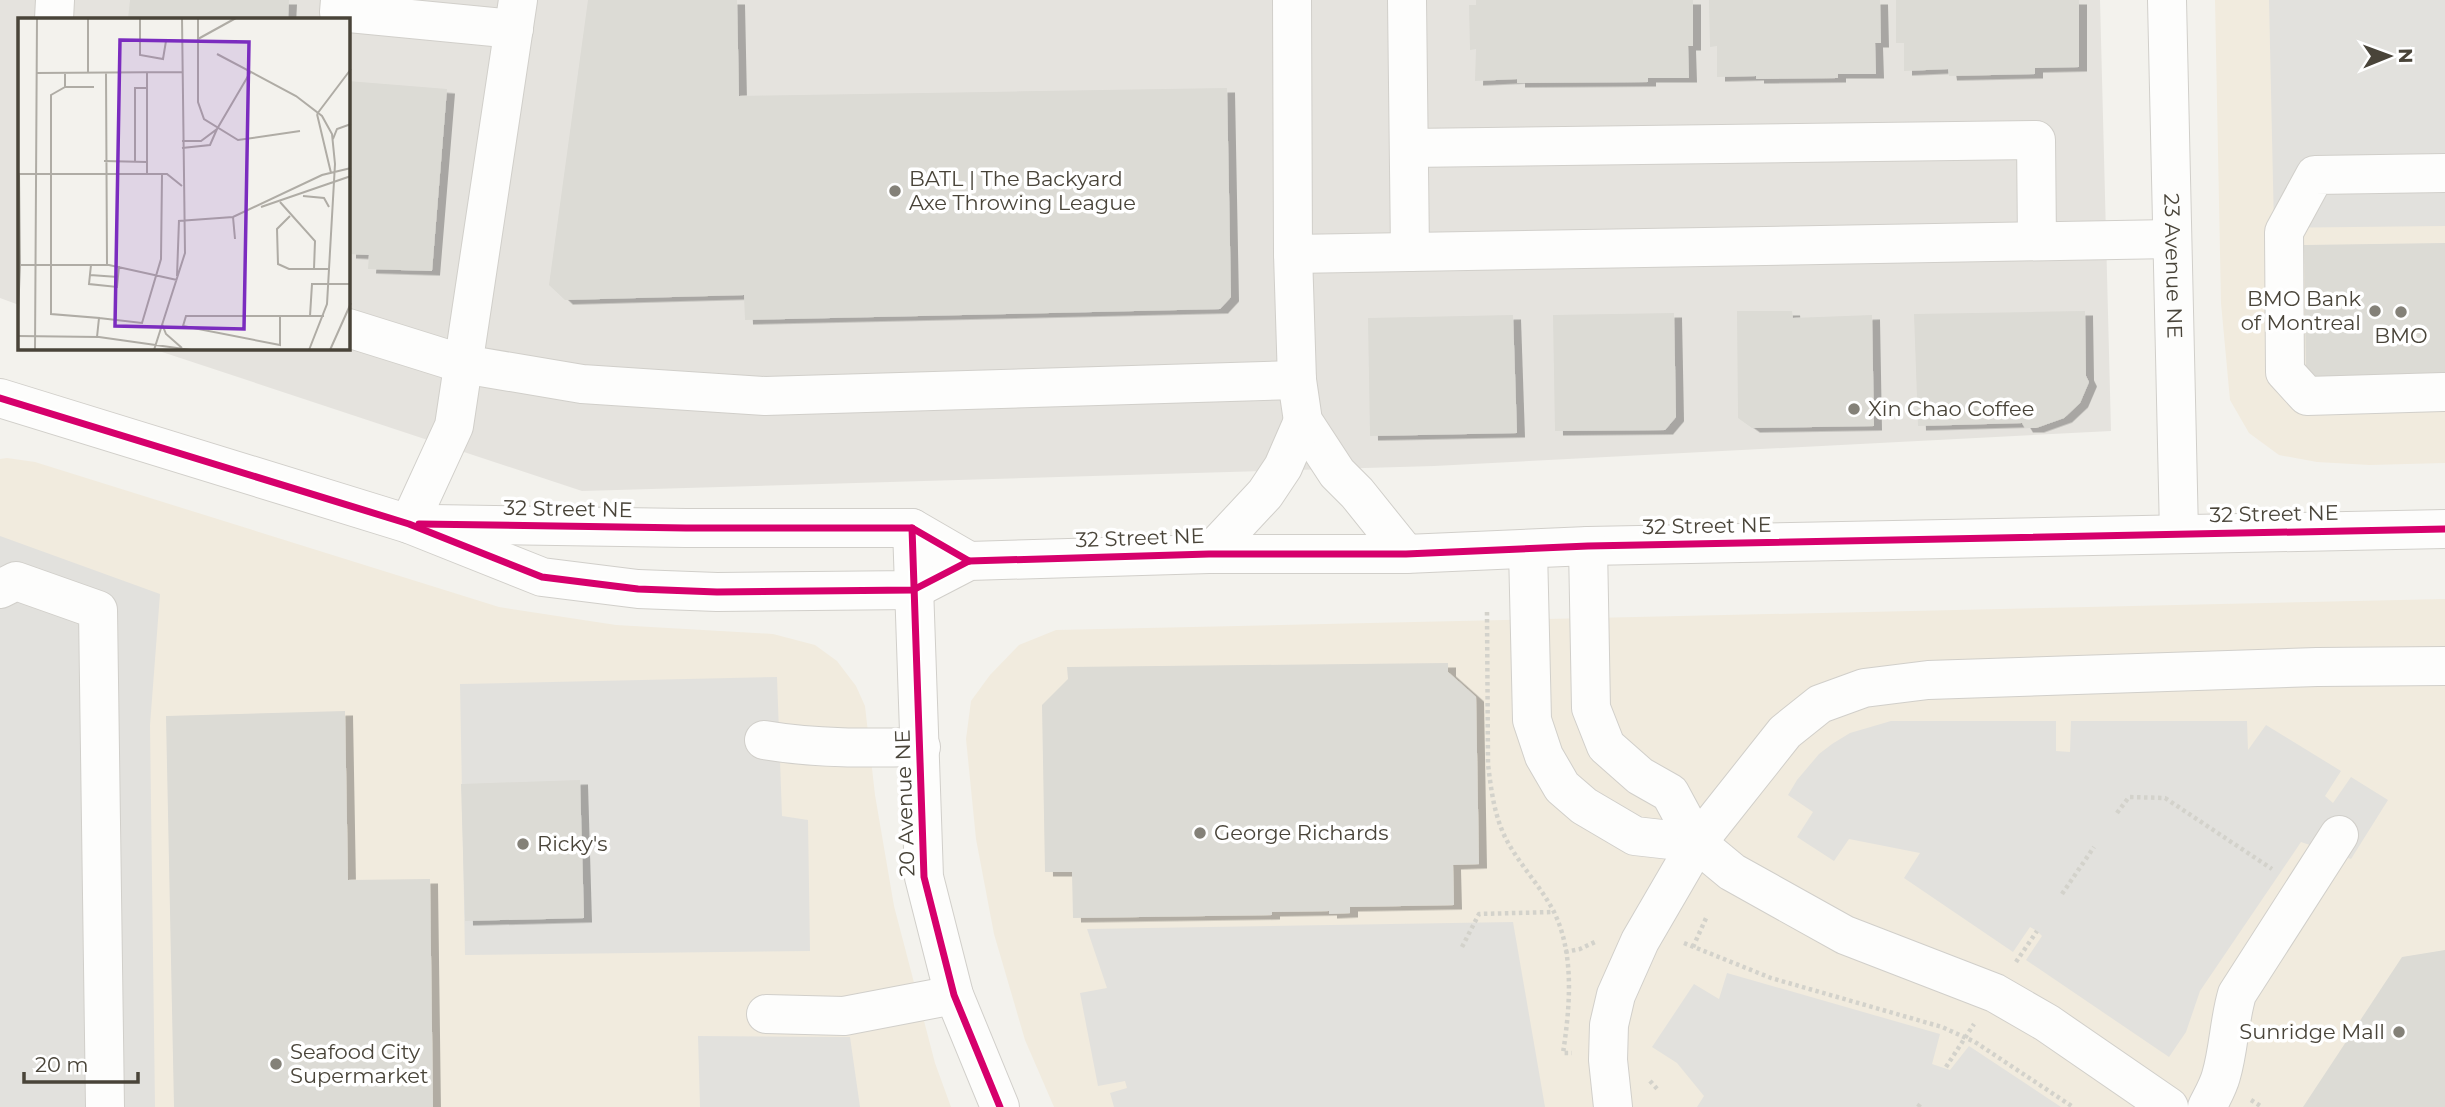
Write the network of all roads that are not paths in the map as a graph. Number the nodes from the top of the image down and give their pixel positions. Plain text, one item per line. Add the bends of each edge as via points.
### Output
1 (55, 0) edge
2 (340, 0) edge
3 (1292, 0) edge
4 (1406, 0) edge
5 (2167, 0) edge
6 (421, 10) edge
7 (516, 14) edge
8 (54, 18) edge
9 (1409, 148) junction
10 (2445, 173) edge
11 (2172, 239) junction
12 (2037, 242) junction
13 (1410, 252) junction
14 (1293, 254) junction
15 (350, 329) edge
16 (463, 363) junction
17 (1297, 380) junction
18 (2443, 392) dead end
19 (10, 407) edge
20 (1303, 421) junction
21 (409, 524) junction
22 (912, 528) junction
23 (2445, 529) edge
24 (2179, 533) junction
25 (1588, 546) junction
26 (1528, 549) junction
27 (1209, 554) junction
28 (1406, 554) junction
29 (970, 561) junction
30 (0, 589) edge
31 (913, 590) junction
32 (2445, 666) edge
33 (764, 740) dead end
34 (921, 747) junction
35 (2339, 835) dead end
36 (1697, 843) junction
37 (954, 995) junction
38 (766, 1014) dead end
39 (105, 1107) edge
40 (1000, 1107) edge
41 (1614, 1107) edge
42 (2169, 1107) edge
43 (2207, 1107) edge

1 - 8 street
2 - 6 street via 339,12
3 - 14 street
4 - 9 street
5 - 11 street, 23 Avenue NE
6 - 7 street
7 - 16 street
9 - 12 street via 2036,140
9 - 13 street
10 - 18 street via 2315,175 2284,232 2286,372 2307,396
11 - 12 street
11 - 24 street, 23 Avenue NE
12 - 13 street
13 - 14 street
14 - 17 street
15 - 16 street
16 - 17 street via 582,384 765,396
16 - 21 street via 454,426
17 - 20 street
19 - 21 street, 32 Street NE
20 - 27 street via 1265,494
20 - 28 street via 1338,473
21 - 22 street, 32 Street NE
21 - 31 street, 32 Street NE via 542,577 651,590
22 - 29 street, 32 Street NE
22 - 31 street, 20 Avenue NE
23 - 24 street, 32 Street NE
24 - 25 street, 32 Street NE
25 - 26 street, 32 Street NE
25 - 36 street via 1591,708 1606,746 1640,776 1670,793
26 - 28 street, 32 Street NE
26 - 36 street via 1532,720 1544,756 1562,787 1584,806 1635,836
27 - 28 street, 32 Street NE
27 - 29 street, 32 Street NE
29 - 31 street, 32 Street NE
30 - 39 street via 16,582 97,610
31 - 34 street, 20 Avenue NE
32 - 36 street via 1928,680 1864,688 1820,704 1785,732
33 - 34 street via 816,747
34 - 37 street, 20 Avenue NE via 924,877
35 - 43 street via 2237,994 2221,1079
36 - 41 street via 1640,941 1616,995 1608,1060
36 - 42 street via 1732,872 1845,935 1995,993
37 - 38 street via 844,1016
37 - 40 street, 20 Avenue NE

